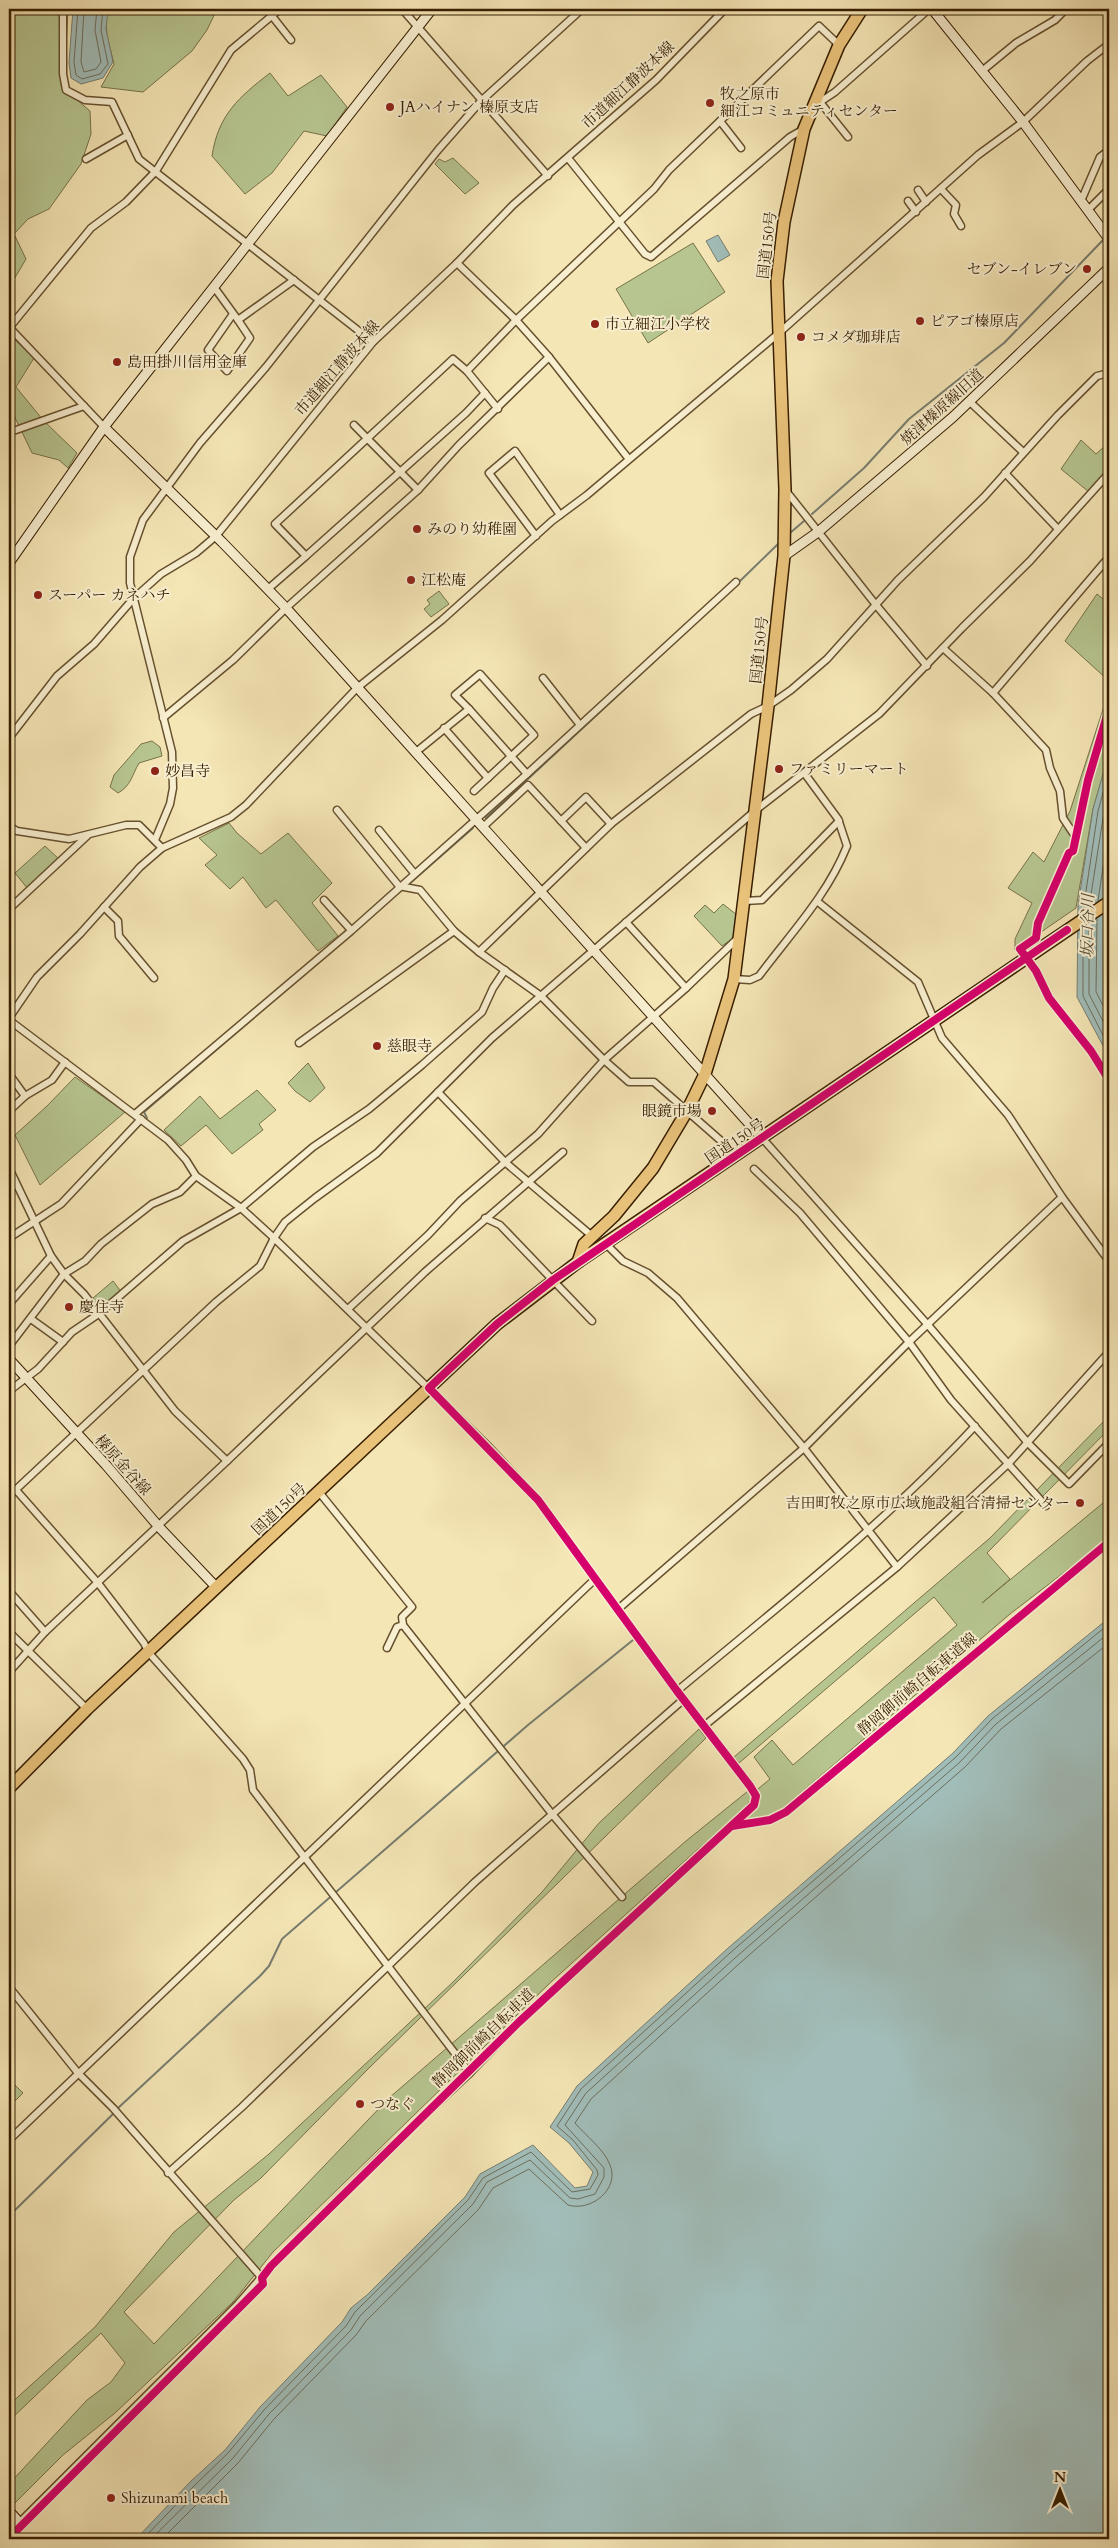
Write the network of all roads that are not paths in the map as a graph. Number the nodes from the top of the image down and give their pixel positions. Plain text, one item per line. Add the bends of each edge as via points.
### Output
1 (63, 9) edge
2 (280, 9) edge
3 (402, 9) edge
4 (432, 9) edge
5 (582, 9) edge
6 (725, 9) edge
7 (862, 9) edge
8 (930, 9) edge
9 (1066, 9) edge
10 (272, 16) junction
11 (417, 26) junction
12 (291, 40) dead end
13 (1109, 44) edge
14 (839, 45) junction
15 (982, 71) junction
16 (481, 101) junction
17 (817, 104) junction
18 (720, 121) junction
19 (1024, 122) junction
20 (804, 129) junction
21 (128, 135) junction
22 (848, 137) dead end
23 (741, 148) dead end
24 (1109, 150) edge
25 (568, 158) junction
26 (86, 159) dead end
27 (156, 171) junction
28 (548, 176) junction
29 (941, 189) junction
30 (1109, 189) edge
31 (918, 190) dead end
32 (1082, 200) junction
33 (908, 201) dead end
34 (926, 202) junction
35 (1088, 210) junction
36 (916, 212) junction
37 (619, 223) junction
38 (962, 226) dead end
39 (1109, 237) edge
40 (248, 244) junction
41 (457, 263) junction
42 (1109, 268) edge
43 (294, 280) junction
44 (214, 287) junction
45 (320, 301) junction
46 (233, 314) junction
47 (238, 320) junction
48 (516, 320) junction
49 (9, 327) edge
50 (779, 333) junction
51 (373, 342) junction
52 (549, 357) junction
53 (467, 371) junction
54 (1109, 374) edge
55 (484, 393) junction
56 (970, 402) junction
57 (84, 406) junction
58 (498, 409) junction
59 (354, 425) dead end
60 (104, 427) junction
61 (9, 430) edge
62 (367, 438) junction
63 (1023, 452) junction
64 (628, 458) junction
65 (399, 472) junction
66 (1005, 473) junction
67 (1109, 473) edge
68 (168, 489) junction
69 (785, 489) junction
70 (418, 490) junction
71 (560, 515) junction
72 (1058, 529) junction
73 (818, 532) junction
74 (216, 536) junction
75 (536, 536) junction
76 (306, 556) junction
77 (784, 556) junction
78 (1109, 557) edge
79 (9, 563) edge
80 (736, 582) dead end
81 (268, 589) junction
82 (133, 600) junction
83 (876, 605) junction
84 (286, 608) junction
85 (943, 648) junction
86 (927, 666) junction
87 (542, 678) dead end
88 (357, 688) junction
89 (993, 693) junction
90 (768, 706) junction
91 (469, 709) junction
92 (163, 718) junction
93 (580, 725) junction
94 (444, 728) junction
95 (9, 738) edge
96 (416, 752) junction
97 (512, 757) junction
98 (528, 774) junction
99 (804, 774) junction
100 (488, 778) junction
101 (474, 791) dead end
102 (337, 810) dead end
103 (756, 810) junction
104 (476, 820) junction
105 (561, 821) junction
106 (839, 821) junction
107 (611, 824) junction
108 (9, 826) edge
109 (483, 827) junction
110 (379, 830) dead end
111 (88, 836) junction
112 (1075, 836) dead end
113 (155, 840) junction
114 (162, 848) junction
115 (586, 848) junction
116 (414, 873) junction
117 (399, 886) junction
118 (540, 891) junction
119 (324, 900) dead end
120 (745, 901) junction
121 (818, 902) junction
122 (1109, 902) edge
123 (104, 907) junction
124 (9, 909) edge
125 (626, 922) junction
126 (351, 930) junction
127 (454, 931) junction
128 (741, 935) junction
129 (594, 950) junction
130 (479, 952) junction
131 (505, 970) junction
132 (154, 978) dead end
133 (734, 980) junction
134 (686, 988) junction
135 (541, 996) junction
136 (653, 1016) junction
137 (9, 1019) edge
138 (934, 1022) junction
139 (299, 1043) dead end
140 (604, 1060) junction
141 (65, 1062) junction
142 (9, 1074) edge
143 (705, 1074) junction
144 (438, 1092) junction
145 (25, 1096) junction
146 (9, 1111) edge
147 (687, 1111) junction
148 (135, 1114) junction
149 (141, 1119) junction
150 (763, 1139) junction
151 (728, 1147) dead end
152 (563, 1152) dead end
153 (506, 1163) junction
154 (9, 1168) edge
155 (754, 1169) dead end
156 (196, 1176) junction
157 (529, 1182) junction
158 (1062, 1198) junction
159 (241, 1208) junction
160 (484, 1218) junction
161 (34, 1220) junction
162 (592, 1236) junction
163 (9, 1238) edge
164 (274, 1238) junction
165 (606, 1244) junction
166 (51, 1256) junction
167 (1109, 1261) edge
168 (578, 1262) junction
169 (64, 1274) junction
170 (552, 1280) junction
171 (9, 1304) edge
172 (348, 1309) junction
173 (100, 1313) junction
174 (31, 1319) junction
175 (592, 1322) dead end
176 (928, 1325) junction
177 (368, 1328) junction
178 (63, 1342) junction
179 (909, 1342) junction
180 (9, 1346) edge
181 (1109, 1352) edge
182 (9, 1359) edge
183 (145, 1370) junction
184 (28, 1378) junction
185 (429, 1388) junction
186 (9, 1391) edge
187 (975, 1426) junction
188 (77, 1434) junction
189 (1028, 1443) junction
190 (1109, 1443) edge
191 (804, 1448) junction
192 (227, 1461) junction
193 (1009, 1463) junction
194 (16, 1490) junction
195 (319, 1492) junction
196 (9, 1496) edge
197 (1046, 1506) dead end
198 (159, 1527) junction
199 (868, 1532) junction
200 (897, 1567) junction
201 (595, 1579) junction
202 (98, 1583) junction
203 (217, 1588) junction
204 (9, 1591) edge
205 (617, 1610) junction
206 (403, 1625) junction
207 (9, 1632) edge
208 (45, 1632) junction
209 (387, 1648) dead end
210 (28, 1651) junction
211 (149, 1652) junction
212 (9, 1672) edge
213 (677, 1691) junction
214 (684, 1699) junction
215 (465, 1703) junction
216 (87, 1709) junction
217 (704, 1726) junction
218 (9, 1788) edge
219 (552, 1814) junction
220 (306, 1858) junction
221 (622, 1896) dead end
222 (388, 1964) junction
223 (9, 1987) edge
224 (15, 1993) junction
225 (9, 1998) edge
226 (78, 2073) junction
227 (470, 2073) junction
228 (9, 2140) edge
229 (168, 2173) junction
230 (262, 2278) junction
231 (9, 2511) edge
232 (19, 2522) junction
233 (9, 2533) edge

1 - 21 street via 62,59 66,90 85,100 112,102
2 - 10 street
3 - 11 street
4 - 11 street
5 - 16 street
6 - 25 street, 市道細江静波本線 via 656,80
7 - 14 highway, 国道150号
8 - 15 street
8 - 17 street
9 - 15 street via 1055,20 1016,42
10 - 12 street
10 - 27 street via 231,50
11 - 16 street
11 - 40 street
13 - 19 street
14 - 17 highway, 国道150号
14 - 18 street via 819,26
15 - 19 street
16 - 28 street
16 - 45 street via 438,150
17 - 20 highway, 国道150号
17 - 22 street
18 - 23 street
18 - 37 street
19 - 29 street via 978,155
19 - 32 street
20 - 37 street via 790,137 653,256 645,254
20 - 50 highway, 国道150号 via 784,222 777,281
21 - 26 street
21 - 27 street via 139,159
24 - 32 street via 1100,157
25 - 28 street, 市道細江静波本線
25 - 37 street
27 - 40 street
27 - 49 street via 126,202 91,228
28 - 41 street, 市道細江静波本線 via 484,233
29 - 34 street
29 - 38 street via 956,205 954,214
30 - 35 street
31 - 34 street
32 - 35 street
33 - 36 street
34 - 36 street
35 - 39 street
36 - 50 street
37 - 48 street
40 - 43 street
40 - 44 street
41 - 48 street
41 - 51 street, 市道細江静波本線
42 - 56 street, 焼津榛原線旧道
43 - 45 street
43 - 47 street
44 - 46 street
44 - 60 street
45 - 51 street
45 - 68 street via 200,443
46 - 47 street
46 - 47 street via 208,350 227,371 250,338
48 - 52 street
48 - 53 street
49 - 57 street
50 - 64 street
50 - 69 highway, 国道150号
51 - 74 street, 市道細江静波本線
52 - 58 street
52 - 64 street
53 - 55 street
53 - 62 street via 453,359
54 - 63 street via 1097,376
55 - 58 street
55 - 65 street
56 - 63 street
56 - 73 street, 焼津榛原線旧道
57 - 60 street
57 - 61 street
58 - 70 street
59 - 62 street
60 - 68 street
60 - 79 street
62 - 65 street
62 - 76 street via 275,524
63 - 66 street
64 - 71 street
65 - 70 street
65 - 76 street
66 - 72 street
66 - 83 street
67 - 72 street
68 - 74 street
68 - 82 street via 143,520 130,557
69 - 73 street
69 - 77 highway, 国道150号
70 - 84 street
71 - 75 street
71 - 75 street via 516,451 489,473
72 - 85 street
73 - 77 street, 焼津榛原線旧道
73 - 83 street
74 - 81 street
74 - 82 street, 市道細江静波本線 via 196,553 161,574
75 - 88 street via 442,620
76 - 81 street
77 - 90 highway, 国道150号
78 - 89 street
80 - 93 street
81 - 84 street
82 - 92 street
82 - 95 street, 市道細江静波本線 via 94,644 57,676
83 - 86 street
83 - 90 street via 828,659
84 - 88 street
84 - 92 street via 232,660
85 - 86 street
85 - 89 street
86 - 99 street via 879,714
87 - 93 street
88 - 96 street
88 - 114 street via 246,805 231,817
89 - 112 street via 1046,750 1060,791 1064,818
90 - 103 highway, 国道150号
90 - 107 street via 750,714
91 - 94 street
91 - 97 street
91 - 97 street via 455,695 480,674 534,735
92 - 113 street via 172,752 173,788
93 - 98 street
94 - 96 street
94 - 100 street
96 - 104 street
97 - 98 street
97 - 100 street
98 - 104 street
99 - 103 street
99 - 106 street
100 - 101 street
102 - 117 street
103 - 120 highway, 国道150号
103 - 125 street
104 - 109 street
104 - 116 street
105 - 107 street via 586,797
105 - 109 street via 528,785
105 - 115 street
106 - 120 street via 762,900
106 - 121 street via 847,846
107 - 115 street
108 - 111 street via 17,831 69,839
109 - 118 street
110 - 116 street
111 - 113 street via 126,825 139,825
111 - 124 street
113 - 114 street
114 - 123 street
115 - 118 street
116 - 117 street
117 - 126 street
117 - 127 street via 420,890
118 - 129 street
118 - 130 street
119 - 126 street
120 - 128 highway, 国道150号
121 - 133 street via 759,976 750,980
121 - 138 street via 918,982
122 - 138 highway, 国道150号
123 - 132 street via 118,921 119,936
123 - 137 street via 37,977
125 - 129 street
125 - 134 street
126 - 148 street
127 - 130 street
127 - 139 street
128 - 133 highway, 国道150号
128 - 134 street
129 - 135 street
129 - 136 street
130 - 131 street
131 - 135 street
131 - 159 street via 482,1012 369,1109 313,1147
133 - 143 highway, 国道150号
134 - 136 street
135 - 140 street
135 - 144 street via 492,1038
136 - 140 street
136 - 143 street
137 - 141 street
138 - 150 highway, 国道150号
138 - 158 street via 951,1050 1008,1115
140 - 147 street via 629,1082 654,1082
140 - 153 street via 538,1134
141 - 145 street via 52,1080
141 - 148 street
142 - 145 street
143 - 147 highway, 国道150号
143 - 150 street
144 - 153 street
144 - 164 street via 377,1153 315,1198 286,1222
145 - 146 street
147 - 151 street
147 - 162 highway, 国道150号 via 653,1168 618,1211
148 - 149 street
149 - 156 street via 168,1140
149 - 161 street via 61,1204
150 - 165 highway, 国道150号
150 - 176 street
152 - 157 street
153 - 157 street
153 - 172 street via 460,1201
154 - 161 street
155 - 179 street via 800,1212
156 - 159 street, 静岡御前崎自転車道
156 - 169 street via 180,1192 152,1204
157 - 160 street
157 - 162 street
158 - 167 street
158 - 176 street
159 - 164 street, 静岡御前崎自転車道
159 - 173 street via 184,1241
160 - 170 street via 500,1225
160 - 177 street
161 - 163 street
161 - 166 street
162 - 168 highway, 国道150号 via 584,1244
164 - 172 street, 静岡御前崎自転車道
164 - 183 street via 260,1266 216,1302
165 - 168 highway, 国道150号
165 - 191 street via 623,1261 648,1273 677,1298
166 - 169 street
166 - 171 street
168 - 170 highway, 国道150号
169 - 173 street
169 - 174 street
170 - 175 street
170 - 185 highway, 国道150号 via 497,1324
172 - 177 street, 静岡御前崎自転車道
173 - 178 street
173 - 183 street
174 - 178 street
174 - 180 street
176 - 179 street
176 - 189 street
177 - 185 street, 静岡御前崎自転車道
177 - 192 street
178 - 184 street
179 - 187 street via 951,1400
179 - 191 street
181 - 189 street
182 - 184 street, 榛原金谷線
183 - 188 street
183 - 192 street via 175,1411
184 - 186 street
184 - 188 street, 榛原金谷線
185 - 195 highway, 国道150号
185 - 201 street, 静岡御前崎自転車道 via 538,1500
187 - 193 street
187 - 199 street
188 - 194 street
188 - 198 street, 榛原金谷線
189 - 190 street via 1069,1484
189 - 193 street
191 - 199 street
191 - 205 street
192 - 198 street
193 - 197 street
193 - 200 street
194 - 196 street
194 - 202 street
195 - 203 highway, 国道150号
195 - 206 street via 412,1606 402,1617
198 - 202 street
198 - 203 street, 榛原金谷線
199 - 200 street
199 - 213 street
200 - 217 street
201 - 205 street, 静岡御前崎自転車道
201 - 215 street
202 - 208 street
202 - 211 street
203 - 211 highway, 国道150号
204 - 208 street
205 - 213 street, 静岡御前崎自転車道
206 - 209 street via 397,1628
206 - 215 street
207 - 210 street
208 - 210 street
210 - 212 street
210 - 216 street
211 - 216 highway, 国道150号
211 - 220 street via 242,1759 250,1770 253,1790
213 - 214 street, 静岡御前崎自転車道
214 - 217 street, 静岡御前崎自転車道
214 - 219 street
215 - 219 street
215 - 220 street
216 - 218 highway, 国道150号
217 - 227 street, 静岡御前崎自転車道 via 756,1796 754,1805 570,1974
219 - 221 street
219 - 222 street
220 - 222 street
220 - 226 street
222 - 227 street
222 - 229 street via 242,2107
223 - 224 street
224 - 225 street
224 - 226 street
226 - 228 street
226 - 229 street via 113,2108
227 - 230 street, 静岡御前崎自転車道 via 375,2162
229 - 230 street
230 - 232 street, 静岡御前崎自転車道
231 - 232 street
232 - 233 street, 静岡御前崎自転車道

